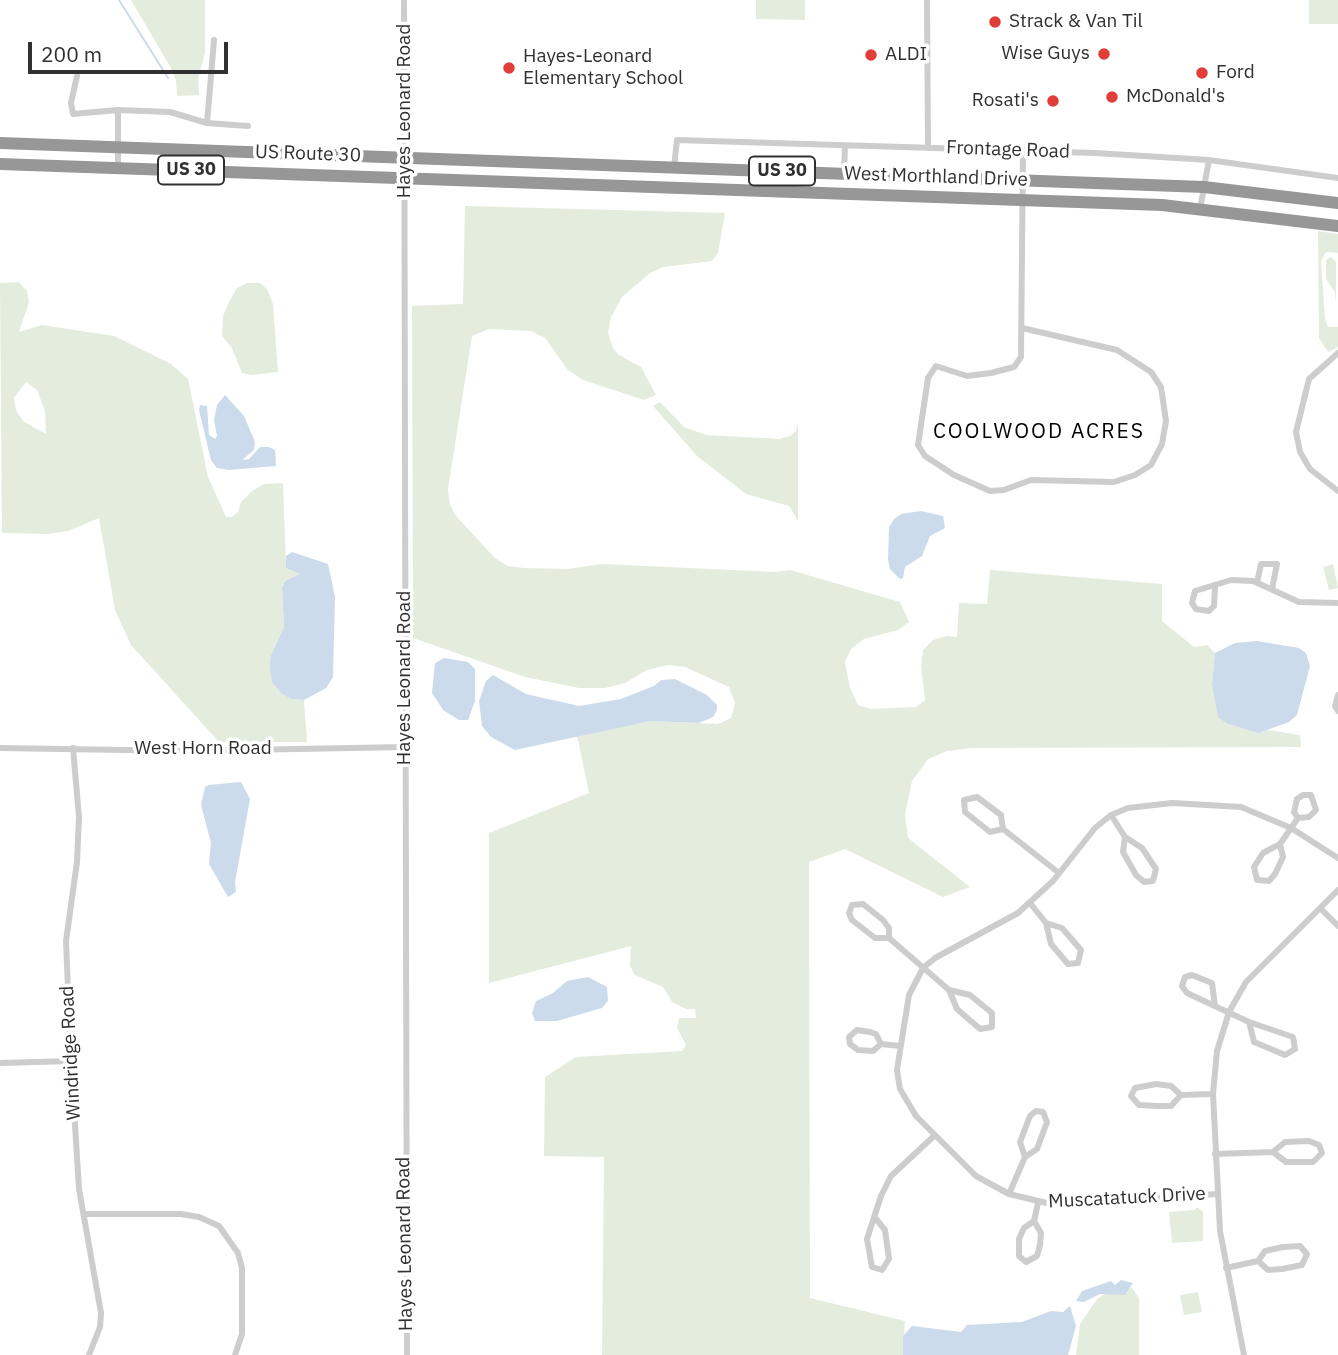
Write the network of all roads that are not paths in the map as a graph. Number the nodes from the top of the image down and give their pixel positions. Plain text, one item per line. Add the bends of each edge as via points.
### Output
1 (404, 0) edge
2 (927, 0) edge
3 (214, 40) dead end
4 (77, 76) dead end
5 (117, 110) junction
6 (207, 123) junction
7 (248, 126) dead end
8 (0, 144) edge
9 (845, 146) junction
10 (118, 148) junction
11 (928, 148) junction
12 (1023, 150) junction
13 (405, 158) junction
14 (1209, 160) junction
15 (0, 164) edge
16 (674, 167) junction
17 (118, 168) junction
18 (844, 173) junction
19 (405, 177) junction
20 (1338, 178) edge
21 (1024, 180) junction
22 (1204, 187) junction
23 (1024, 200) junction
24 (1338, 203) edge
25 (1200, 209) junction
26 (1338, 226) edge
27 (1022, 328) junction
28 (1338, 353) edge
29 (1338, 491) edge
30 (1256, 583) junction
31 (1215, 586) junction
32 (1272, 589) junction
33 (1338, 603) edge
34 (1338, 695) edge
35 (1338, 711) edge
36 (405, 747) junction
37 (0, 748) edge
38 (74, 748) junction
39 (1111, 815) junction
40 (1298, 818) dead end
41 (1290, 828) junction
42 (1003, 829) junction
43 (1125, 837) junction
44 (1280, 845) junction
45 (1338, 858) edge
46 (1059, 873) junction
47 (1338, 890) edge
48 (1030, 903) junction
49 (1321, 909) junction
50 (1046, 923) junction
51 (1338, 926) edge
52 (889, 938) junction
53 (923, 968) junction
54 (949, 990) junction
55 (1215, 1006) junction
56 (1229, 1012) junction
57 (1249, 1021) junction
58 (881, 1044) junction
59 (900, 1046) junction
60 (71, 1061) junction
61 (0, 1063) edge
62 (1213, 1094) junction
63 (1181, 1095) junction
64 (934, 1136) junction
65 (1273, 1152) junction
66 (1215, 1154) junction
67 (1025, 1157) junction
68 (1009, 1194) junction
69 (1217, 1194) junction
70 (1038, 1203) junction
71 (83, 1214) junction
72 (876, 1219) junction
73 (1034, 1221) junction
74 (1258, 1261) junction
75 (1226, 1268) junction
76 (89, 1355) edge
77 (235, 1355) edge
78 (407, 1355) edge
79 (1244, 1355) edge

1 - 13 street, Hayes Leonard Road
2 - 11 street
3 - 6 street
4 - 5 street via 71,103 74,114
5 - 6 street via 170,112
5 - 10 street
6 - 7 street
8 - 10 highway, US 30
9 - 11 street, Frontage Road
9 - 16 street, Frontage Road via 677,140
9 - 18 street
10 - 13 highway, US 30
10 - 17 street
11 - 12 street, Frontage Road
12 - 14 street, Frontage Road
12 - 21 street
13 - 16 highway, West Morthland Drive / US 30
13 - 19 street, Hayes Leonard Road
14 - 20 street, Frontage Road
14 - 22 street
15 - 17 highway, US Route 30 / US 30
16 - 18 highway, West Morthland Drive / US 30
17 - 19 highway, US Route 30 / US 30
18 - 21 highway, West Morthland Drive / US 30
19 - 23 highway, West Morthland Drive / US 30
19 - 36 street, Hayes Leonard Road
21 - 22 highway, West Morthland Drive / US 30
21 - 23 street
22 - 24 highway, West Morthland Drive / US 30
22 - 25 street
23 - 25 highway, West Morthland Drive / US 30
23 - 27 street
25 - 26 highway, West Morthland Drive / US 30
27 - 27 street via 1021,357 1008,370 967,376 941,366 931,371 918,438 925,456 990,491 1031,480 1114,482 1151,465 1162,444 1166,421 1161,387 1151,372 1117,350
28 - 29 street via 1309,379 1296,432 1310,469
30 - 31 street via 1231,580
30 - 32 street
30 - 32 street via 1261,564 1278,564
31 - 31 street via 1195,591 1192,603 1196,609 1209,611 1214,606
32 - 33 street via 1299,602
34 - 35 street
36 - 38 street, West Horn Road
36 - 78 street, Hayes Leonard Road
37 - 38 street, West Horn Road
38 - 60 street, Windridge Road via 79,817 66,941
39 - 41 street, Muscatatuck Drive via 1147,803 1220,804 1254,811
39 - 43 street
39 - 46 street, Muscatatuck Drive
40 - 41 street
41 - 44 street
41 - 45 street, Muscatatuck Drive
42 - 42 street via 1001,815 977,797 964,800 965,812 975,820 990,831
42 - 46 street
43 - 43 street via 1124,852 1136,875 1144,882 1153,881 1156,869 1142,848
44 - 44 street via 1265,849 1255,864 1257,880 1269,881 1275,874 1283,858
46 - 48 street, Muscatatuck Drive
47 - 49 street
48 - 50 street
48 - 53 street, Muscatatuck Drive
49 - 51 street
49 - 56 street via 1259,967
50 - 50 street via 1051,944 1068,964 1078,963 1081,950 1062,928
52 - 52 street via 883,920 863,904 852,905 852,919 875,938
52 - 53 street
53 - 54 street
53 - 59 street, Muscatatuck Drive via 909,995
54 - 54 street via 960,1011 980,1029 992,1027 992,1013 970,995
55 - 55 street via 1212,984 1192,975 1185,977 1182,986 1187,993
55 - 56 street
56 - 57 street
56 - 62 street via 1217,1051
57 - 57 street via 1293,1037 1295,1049 1285,1055 1254,1042
58 - 58 street via 872,1032 857,1030 849,1037 849,1044 858,1049 873,1051
58 - 59 street
59 - 64 street, Muscatatuck Drive via 900,1089
60 - 61 street
60 - 71 street, Windridge Road
62 - 63 street
62 - 66 street
63 - 63 street via 1171,1086 1150,1085 1135,1088 1131,1097 1139,1105 1171,1106
64 - 68 street, Muscatatuck Drive via 966,1169
64 - 72 street via 891,1176 880,1196
65 - 65 street via 1285,1142 1310,1141 1319,1145 1322,1153 1317,1160 1294,1163
65 - 66 street
66 - 69 street
67 - 67 street via 1038,1149 1047,1124 1043,1112 1030,1116 1020,1142
67 - 68 street
68 - 70 street, Muscatatuck Drive
69 - 70 street, Muscatatuck Drive
69 - 75 street
70 - 73 street
71 - 76 street, Windridge Road via 101,1313
71 - 77 street via 181,1214 219,1226 238,1252 242,1268 242,1334
72 - 72 street via 868,1231 870,1261 882,1270 889,1259 885,1230
73 - 73 street via 1019,1239 1019,1256 1026,1262 1037,1256 1040,1245 1041,1233
74 - 74 street via 1265,1251 1283,1247 1300,1247 1307,1254 1302,1265 1282,1269 1268,1269
74 - 75 street
75 - 79 street

